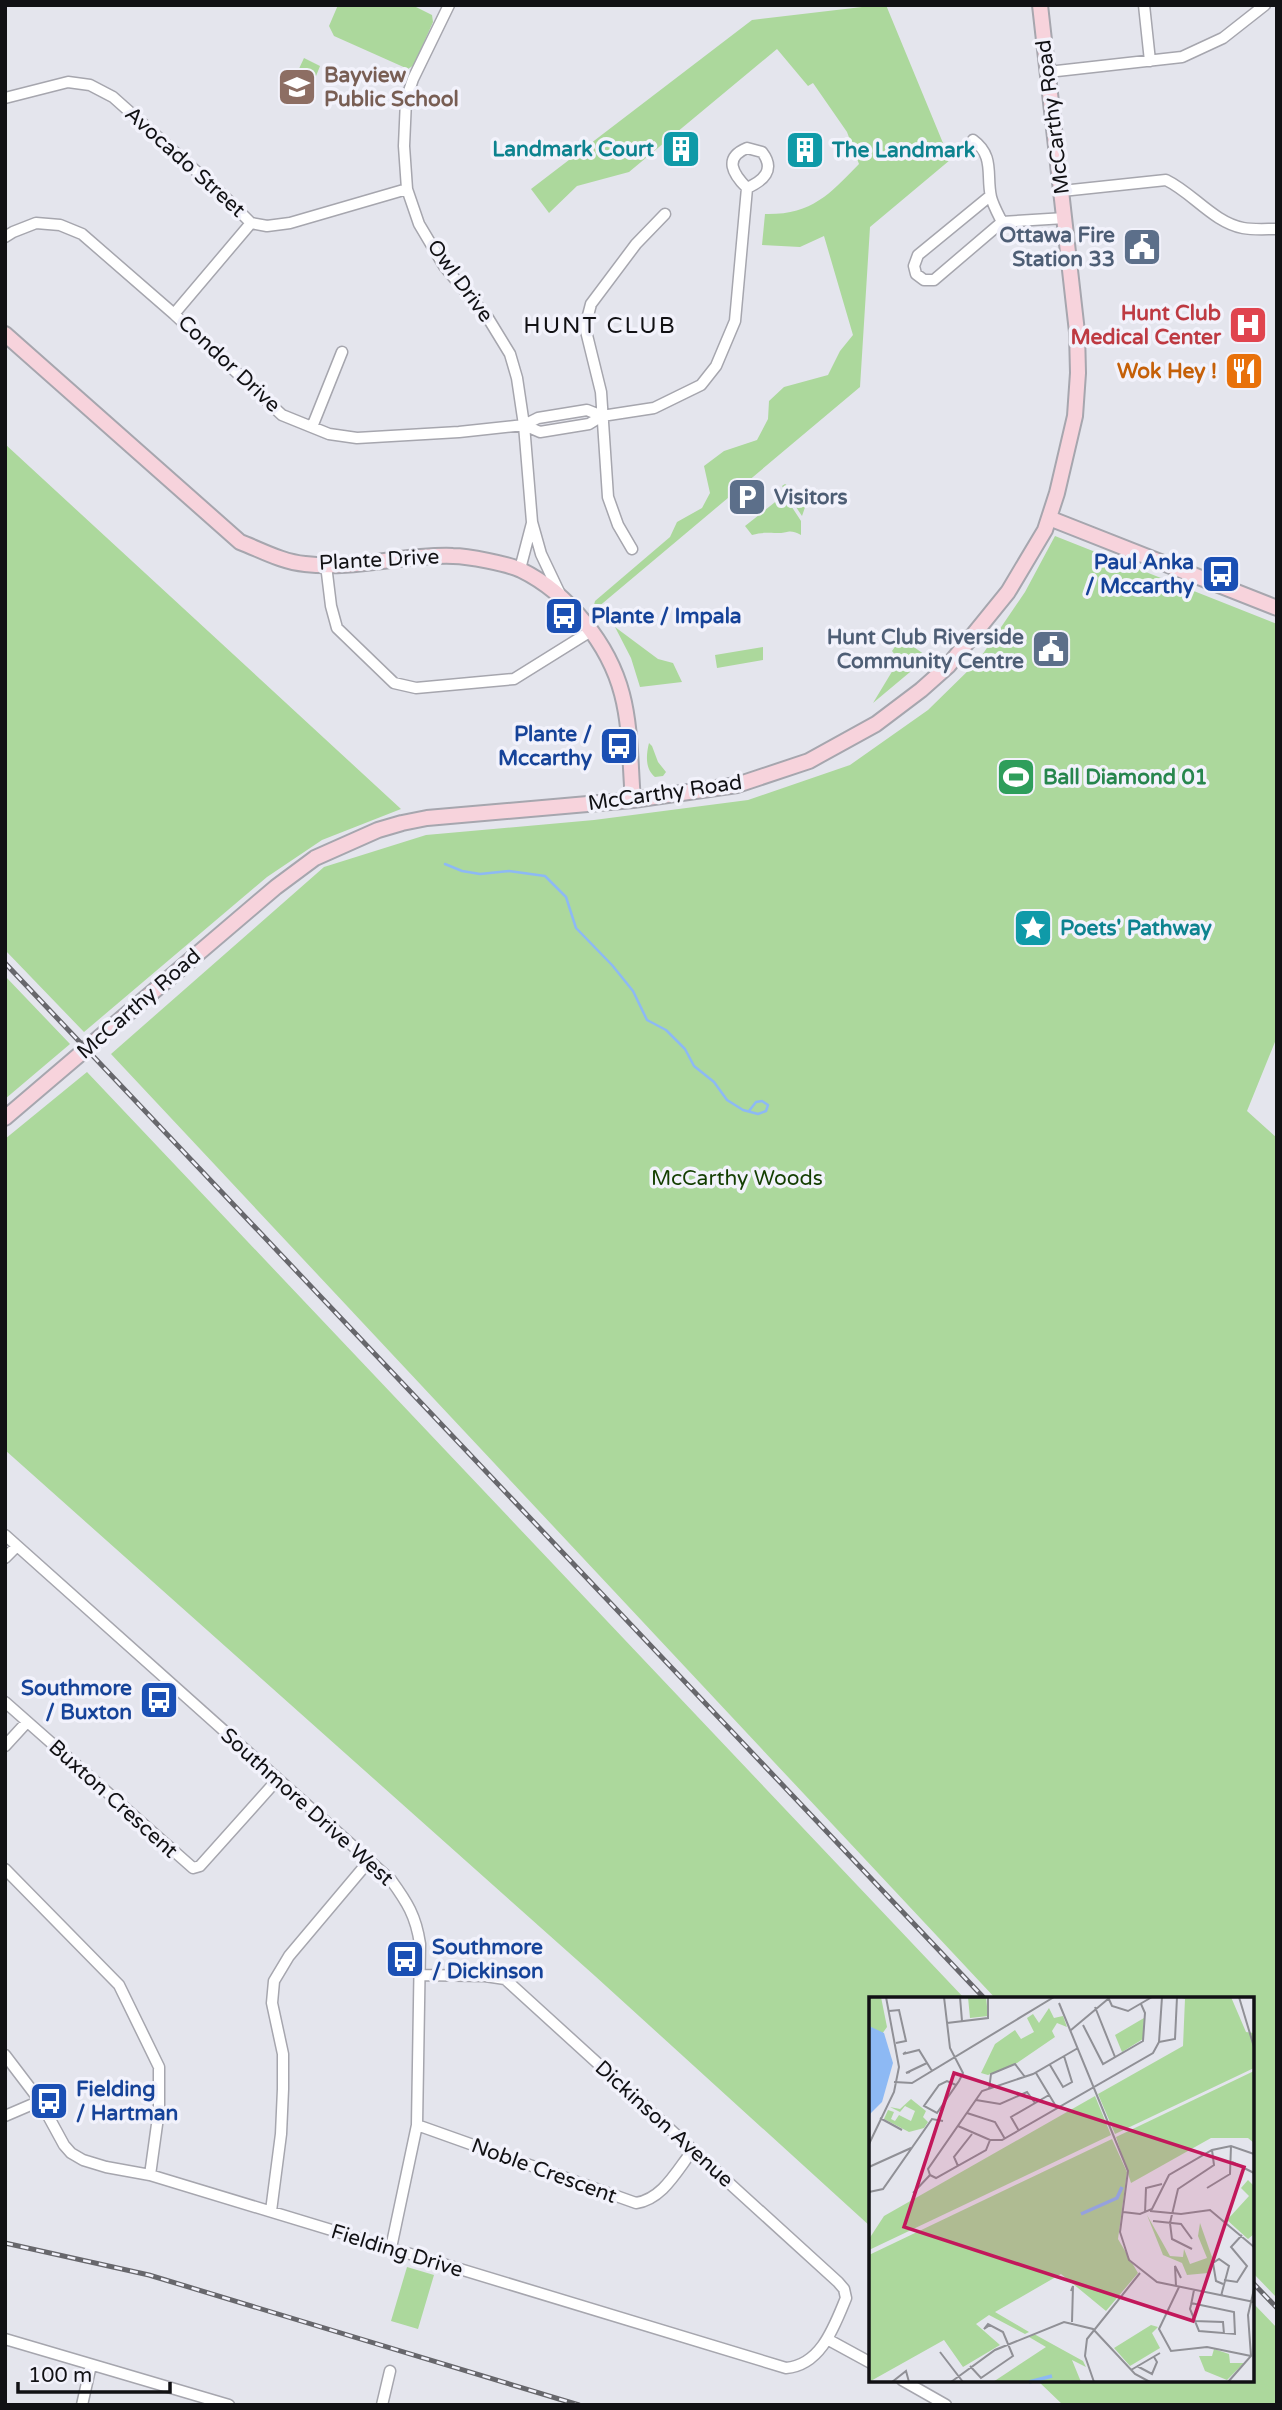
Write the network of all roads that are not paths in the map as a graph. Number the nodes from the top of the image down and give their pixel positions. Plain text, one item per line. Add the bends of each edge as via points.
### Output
1 (449, 5) edge
2 (1040, 5) edge
3 (1144, 5) edge
4 (1265, 5) edge
5 (1150, 61) junction
6 (1048, 72) junction
7 (5, 98) edge
8 (973, 140) dead end
9 (747, 188) dead end
10 (407, 189) junction
11 (1062, 191) junction
12 (990, 196) junction
13 (665, 214) dead end
14 (1065, 218) junction
15 (1002, 222) junction
16 (251, 223) junction
17 (1277, 229) edge
18 (5, 237) edge
19 (174, 314) junction
20 (5, 334) edge
21 (342, 352) dead end
22 (602, 416) junction
23 (524, 425) junction
24 (312, 427) junction
25 (1049, 518) junction
26 (532, 522) junction
27 (632, 549) dead end
28 (326, 565) junction
29 (520, 569) junction
30 (564, 601) junction
31 (1277, 608) edge
32 (591, 631) junction
33 (633, 800) junction
34 (5, 1118) edge
35 (5, 1535) edge
36 (17, 1546) junction
37 (5, 1558) edge
38 (5, 1702) edge
39 (27, 1722) junction
40 (5, 1746) edge
41 (277, 1780) junction
42 (369, 1861) junction
43 (5, 1869) edge
44 (421, 1975) junction
45 (5, 2055) edge
46 (40, 2101) junction
47 (5, 2116) edge
48 (417, 2125) junction
49 (693, 2150) junction
50 (150, 2175) junction
51 (271, 2211) junction
52 (391, 2248) junction
53 (5, 2339) edge
54 (827, 2339) junction
55 (869, 2362) edge
56 (91, 2364) junction
57 (390, 2371) dead end
58 (906, 2382) edge
59 (82, 2405) edge
60 (229, 2405) edge
61 (382, 2405) edge
62 (946, 2405) edge

1 - 10 street, Owl Drive via 406,100
2 - 6 street, McCarthy Road
3 - 5 street
4 - 5 street via 1213,45 1182,57
5 - 6 street
6 - 11 street, McCarthy Road
7 - 16 street, Avocado Street via 68,82 90,85 113,97
8 - 12 street via 982,146 990,170
9 - 22 street, Condor Drive via 735,321 716,366 696,390 654,408
10 - 16 street, Avocado Street via 290,223
10 - 23 street, Owl Drive via 419,224 444,265 488,318 510,354
11 - 14 street, McCarthy Road
11 - 17 street via 1166,180 1220,219 1242,228
12 - 15 street
12 - 15 street via 918,255 916,274 934,280
13 - 22 street via 591,304 585,327 601,392
14 - 15 street
14 - 25 street, McCarthy Road via 1078,373 1075,416
16 - 19 street
18 - 19 street, Condor Drive via 36,223 60,225 82,234
19 - 24 street, Condor Drive via 282,415
20 - 28 street, Plante Drive via 240,542 283,559
21 - 24 street
22 - 23 street, Condor Drive via 587,410 538,418
22 - 27 street via 608,497
23 - 24 street, Condor Drive via 357,438
23 - 26 street, Owl Drive
25 - 31 street
25 - 33 street, McCarthy Road via 1008,592 956,657 876,724 809,761 737,785
26 - 29 street, Owl Drive
26 - 30 street, Owl Drive via 549,574
28 - 29 street, Plante Drive via 455,556
28 - 32 street via 337,628 394,683 416,688 514,679
29 - 30 street, Plante Drive
30 - 32 street, Plante Drive
32 - 33 street, Plante Drive via 609,659 622,693
33 - 34 street, McCarthy Road via 414,821 378,830 315,858
35 - 36 street, Southmore Drive West
36 - 37 street
36 - 41 street, Southmore Drive West
38 - 39 street, Buxton Crescent
39 - 40 street
39 - 41 street, Buxton Crescent via 193,1868 200,1866
41 - 42 street, Southmore Drive West
42 - 44 street, Southmore Drive West via 391,1880 416,1921
42 - 51 street via 289,1956 274,1981 272,2003 283,2077
43 - 50 street via 119,1985 159,2067 159,2110
44 - 48 street, Southmore Drive West
44 - 49 street, Dickinson Avenue via 505,1979
45 - 46 street, Fielding Drive
46 - 47 street
46 - 50 street, Fielding Drive via 71,2153 106,2167
48 - 49 street, Noble Crescent via 636,2203 657,2195
48 - 52 street, Southmore Drive West
49 - 54 street, Dickinson Avenue via 844,2290 846,2298
50 - 51 street, Fielding Drive
51 - 52 street, Fielding Drive
52 - 54 street, Fielding Drive via 786,2368 810,2361
53 - 56 street
54 - 55 street
56 - 59 street
56 - 60 street
57 - 61 street
58 - 62 street

